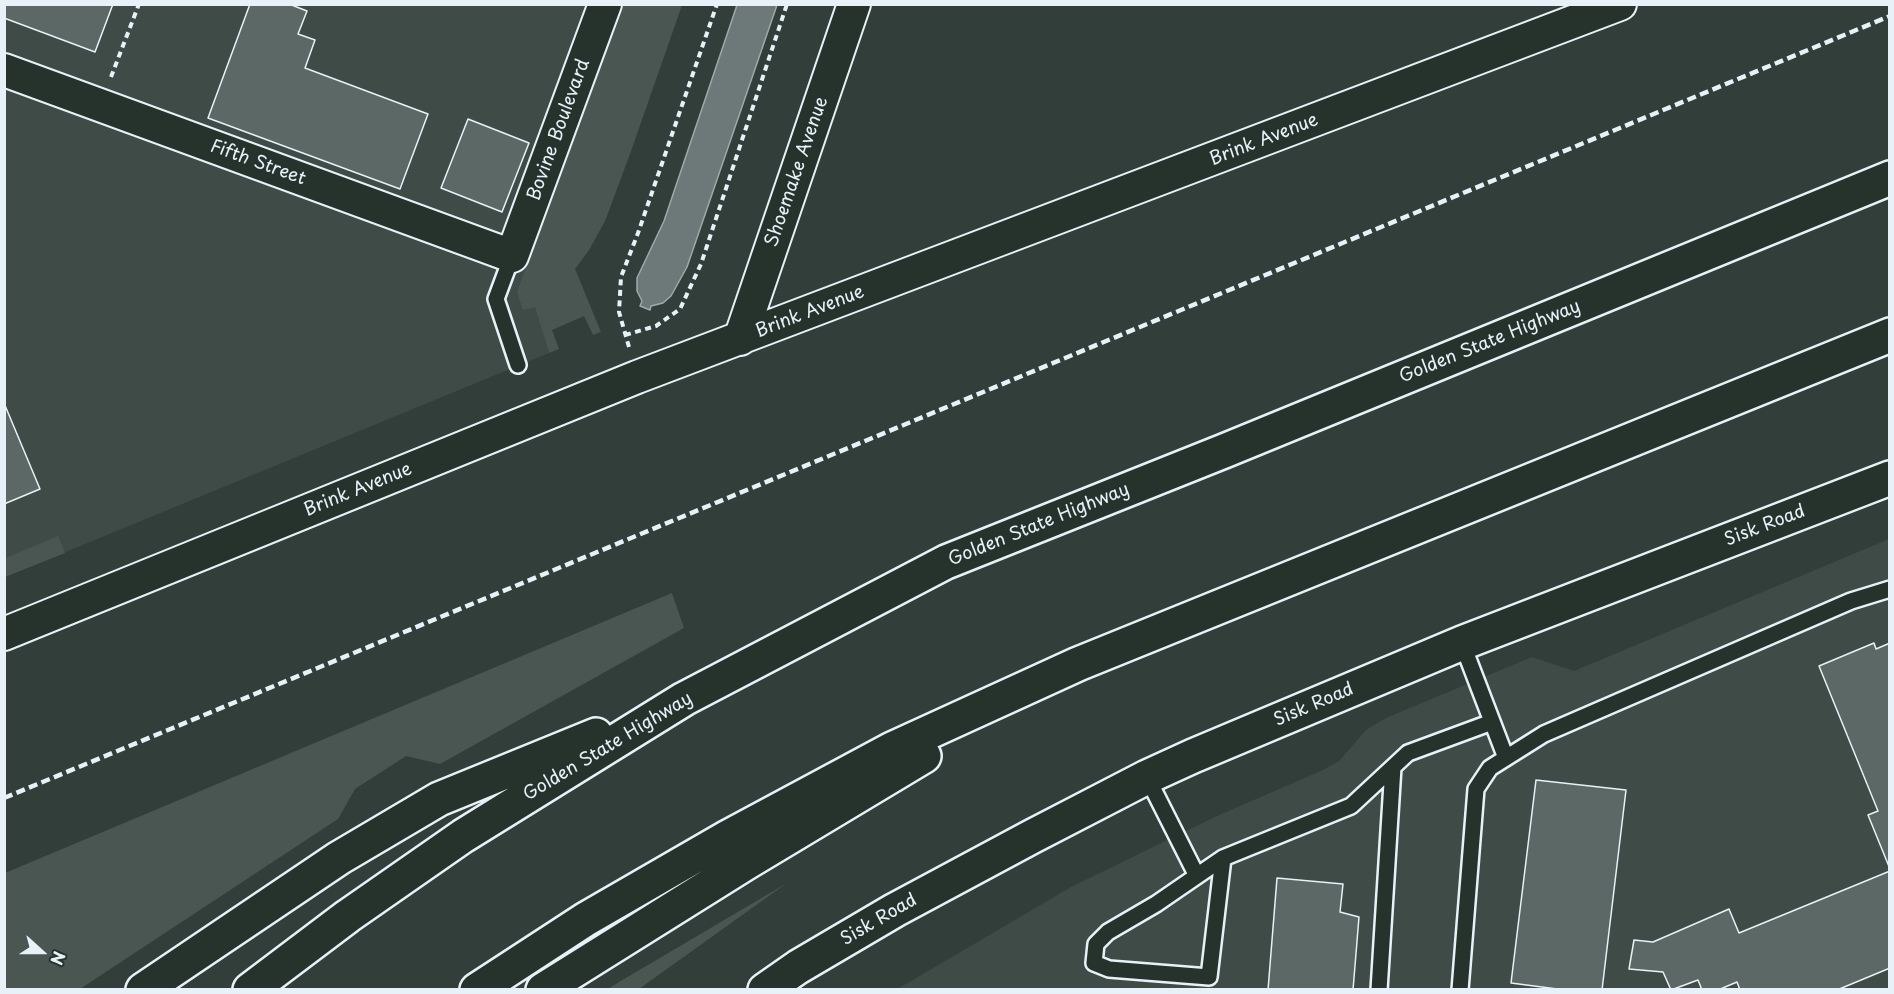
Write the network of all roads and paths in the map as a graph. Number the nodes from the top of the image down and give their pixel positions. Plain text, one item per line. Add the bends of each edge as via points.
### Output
1 (139, 4) edge
2 (605, 4) edge
3 (717, 4) edge
4 (788, 4) edge
5 (854, 4) edge
6 (1620, 4) edge
7 (4, 70) edge
8 (108, 84) dead end
9 (1890, 178) edge
10 (512, 256) junction
11 (625, 335) junction
12 (1890, 335) edge
13 (740, 339) junction
14 (518, 365) dead end
15 (637, 377) junction
16 (1890, 478) edge
17 (1890, 589) edge
18 (4, 634) edge
19 (1462, 643) junction
20 (1078, 664) junction
21 (684, 699) junction
22 (1492, 722) junction
23 (1506, 758) junction
24 (1393, 767) junction
25 (1147, 777) junction
26 (1223, 858) junction
27 (1197, 876) junction
28 (143, 990) edge
29 (250, 990) edge
30 (477, 990) edge
31 (543, 990) edge
32 (765, 990) edge
33 (1379, 990) edge
34 (1460, 990) edge

1 - 8 path
2 - 10 street, Bovine Boulevard
3 - 11 path via 621,277 619,312
4 - 11 path via 701,264 680,309 656,326
5 - 13 street, Shoemake Avenue
6 - 13 street, Brink Avenue
7 - 10 street, Fifth Street
9 - 21 main road, Golden State Highway via 946,562
10 - 14 lane via 496,299
11 - 15 path
12 - 20 main road
13 - 15 street, Brink Avenue
15 - 18 street, Brink Avenue
16 - 19 main road, Sisk Road
17 - 23 lane via 1851,601 1544,734
19 - 22 lane
19 - 25 main road, Sisk Road
20 - 30 main road via 892,749 728,837 586,919
20 - 31 main road
21 - 28 main road via 439,799 339,858
21 - 29 main road, Golden State Highway via 463,836
22 - 23 lane
22 - 24 lane via 1408,753
23 - 34 lane via 1490,768 1476,789
24 - 26 lane via 1351,806
24 - 33 lane
25 - 27 lane
25 - 32 main road, Sisk Road via 895,910
26 - 27 lane
26 - 27 lane via 1209,977 1110,969 1094,963 1096,944 1108,932

